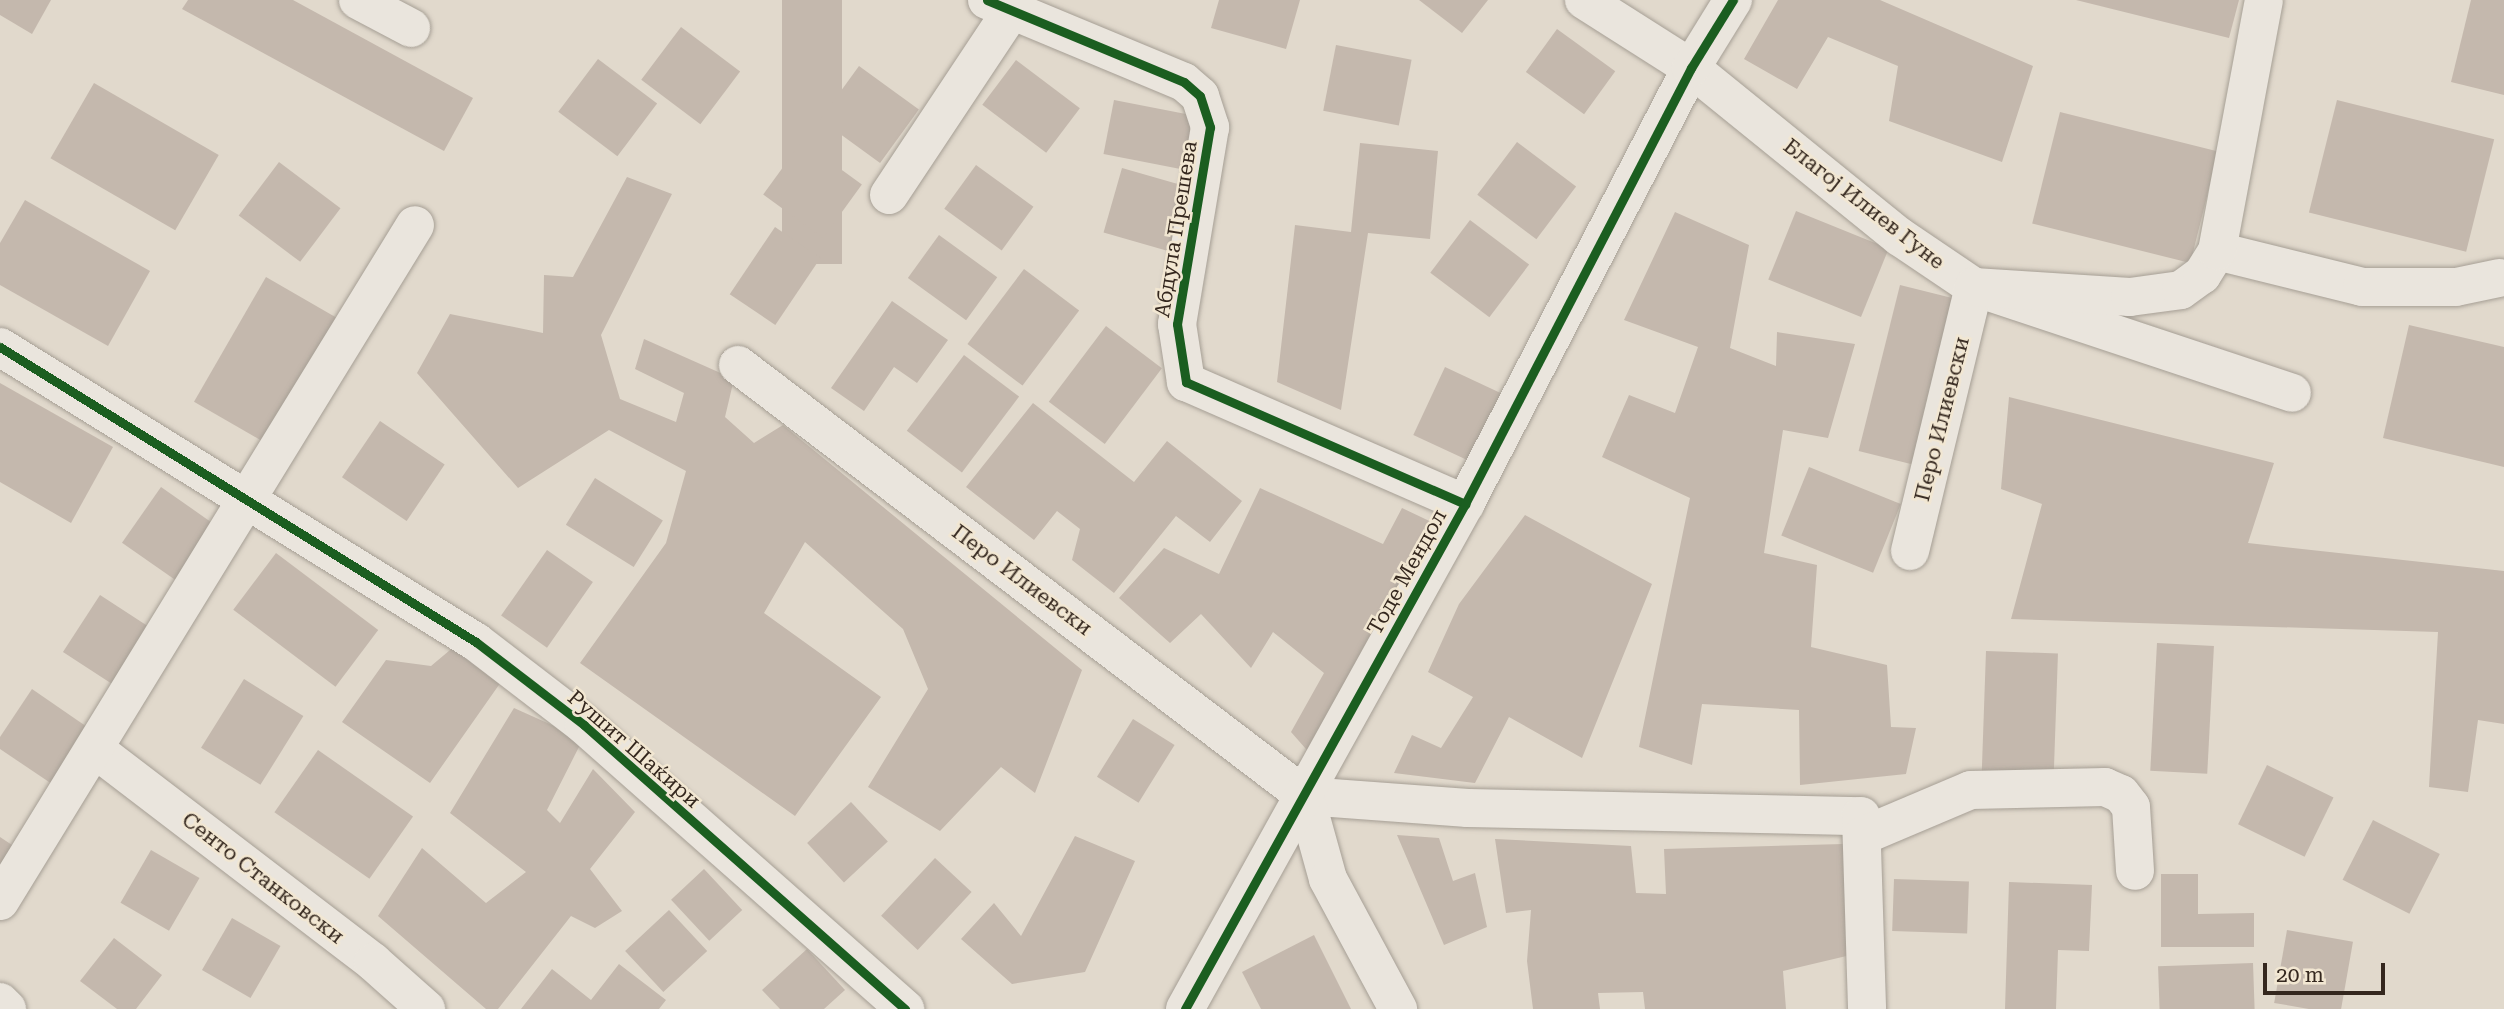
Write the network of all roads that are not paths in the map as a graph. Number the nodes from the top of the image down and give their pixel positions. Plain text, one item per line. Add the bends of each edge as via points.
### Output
1 (358, 0) edge
2 (1584, 0) edge
3 (1732, 0) edge
4 (2264, 0) edge
5 (1000, 5) edge
6 (411, 28) dead end
7 (1691, 68) junction
8 (889, 195) dead end
9 (415, 225) dead end
10 (2217, 251) junction
11 (2499, 278) dead end
12 (1974, 287) junction
13 (0, 347) edge
14 (738, 365) dead end
15 (2291, 393) dead end
16 (247, 499) junction
17 (1465, 504) junction
18 (1910, 551) dead end
19 (96, 750) junction
20 (1305, 796) junction
21 (1861, 826) junction
22 (2136, 871) dead end
23 (0, 901) edge
24 (0, 1002) edge
25 (8, 1009) edge
26 (426, 1009) edge
27 (905, 1009) edge
28 (1185, 1009) edge
29 (1398, 1009) edge
30 (1867, 1009) edge

1 - 6 street
2 - 7 street, Благој Илиев Гуне
3 - 7 street, Тоде Мендол
4 - 10 street
5 - 8 street
5 - 17 street, Абдула Прешева via 1184,82 1200,96 1210,127 1177,324 1186,382
7 - 12 street, Благој Илиев Гуне via 1900,237
7 - 17 street, Тоде Мендол
9 - 16 street
10 - 11 street via 2362,287 2456,287
10 - 12 street via 2202,275 2181,290 2130,297
12 - 15 street, Благој Илиев Гуне
12 - 18 street, Перо Илиевски
13 - 16 street, Рушит Шаќири
14 - 20 street, Перо Илиевски
16 - 19 street
16 - 27 street, Рушит Шаќири via 476,642 530,683 584,725
17 - 20 street, Тоде Мендол
19 - 23 street
19 - 26 street, Сенто Станковски via 373,962
20 - 21 street
20 - 28 street, Тоде Мендол
20 - 29 street via 1328,879
21 - 22 street via 1990,786 2105,786 2121,794 2131,807
21 - 30 street
24 - 25 street

